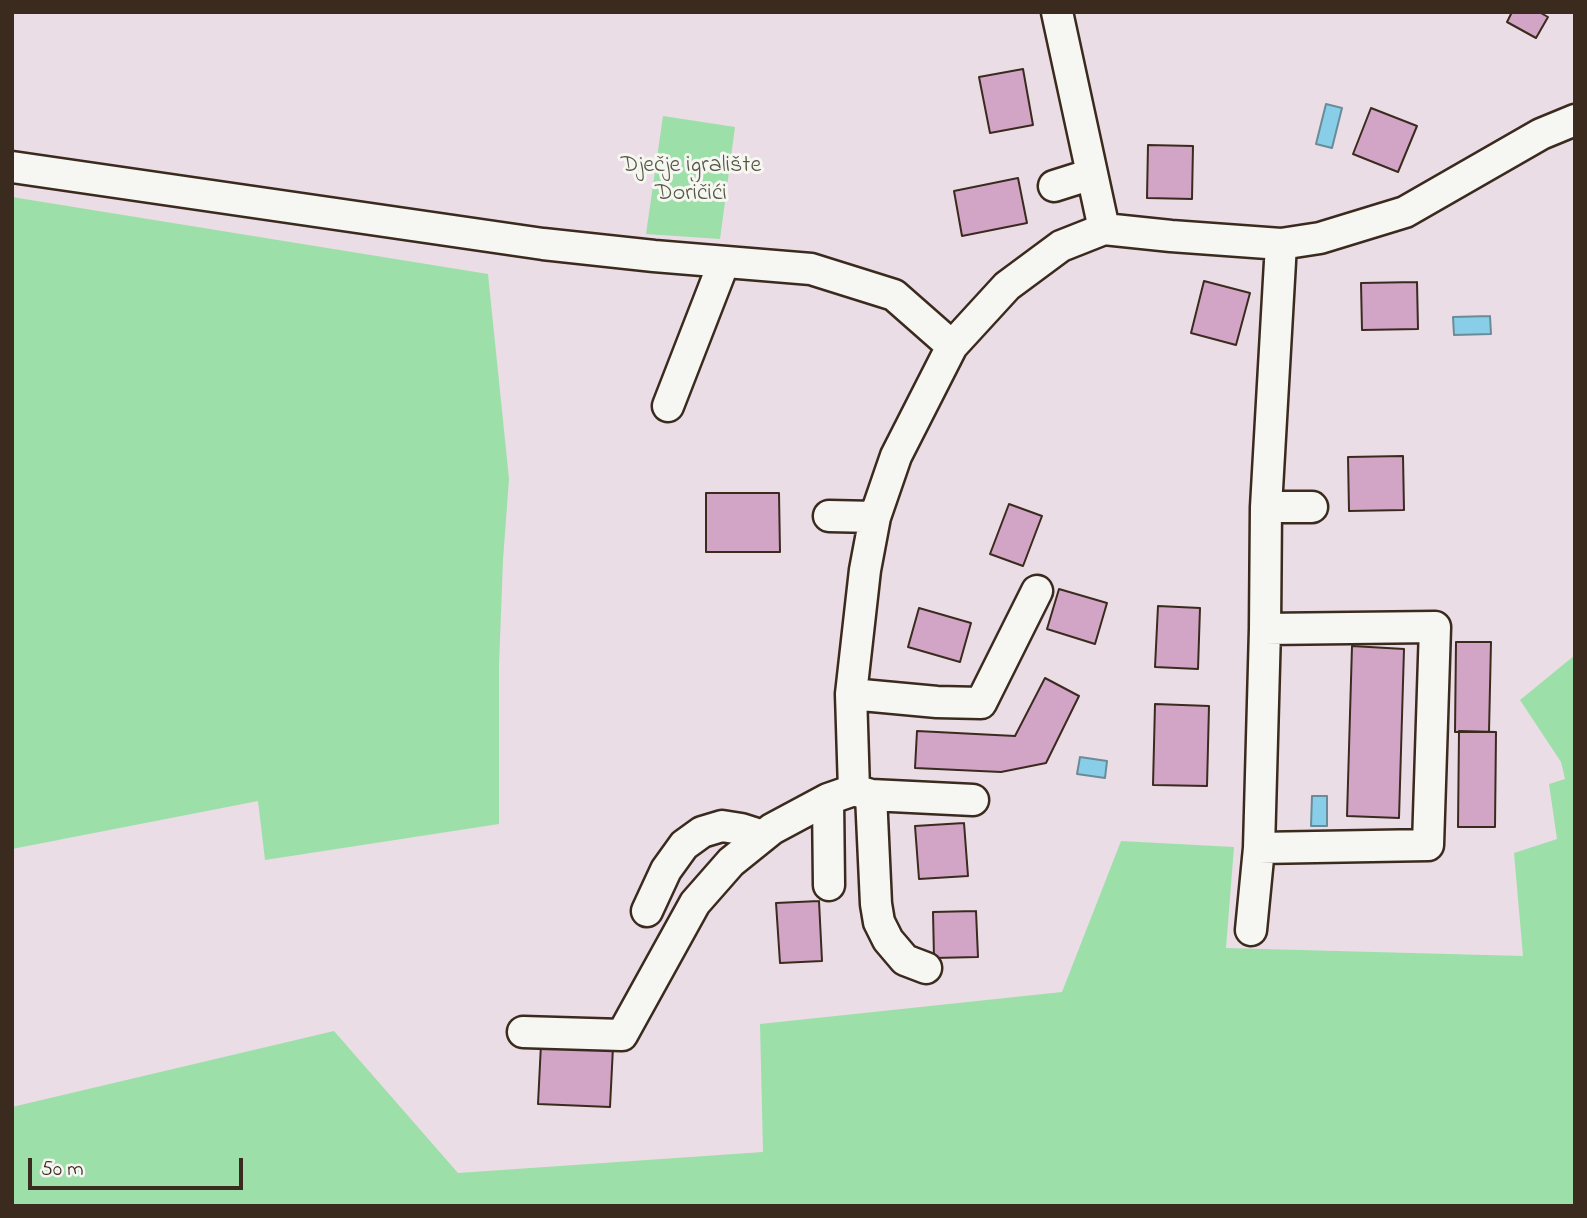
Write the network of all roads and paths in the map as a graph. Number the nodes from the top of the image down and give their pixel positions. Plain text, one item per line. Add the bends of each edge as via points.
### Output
1 (1057, 12) edge
2 (1575, 120) edge
3 (12, 167) edge
4 (1092, 174) junction
5 (1054, 186) dead end
6 (1104, 229) junction
7 (1281, 244) junction
8 (724, 262) junction
9 (951, 346) junction
10 (668, 406) dead end
11 (1266, 507) junction
12 (1312, 507) dead end
13 (829, 516) dead end
14 (875, 517) junction
15 (1037, 591) dead end
16 (1265, 629) junction
17 (851, 694) junction
18 (851, 795) junction
19 (973, 800) dead end
20 (763, 836) junction
21 (1259, 848) junction
22 (829, 884) dead end
23 (648, 911) dead end
24 (1251, 930) dead end
25 (926, 968) dead end
26 (523, 1032) dead end

1 - 4 street
2 - 7 street via 1541,134 1405,212 1320,238
3 - 8 street via 543,244
4 - 5 street
4 - 6 street
6 - 7 street
6 - 9 street via 1061,246 1007,286
7 - 11 street
8 - 9 street via 811,269 894,295
8 - 10 street
9 - 14 street via 896,456
11 - 12 street
11 - 16 street
13 - 14 street
14 - 17 street
15 - 17 street via 981,703
16 - 21 street
16 - 21 street via 1436,627 1428,845
17 - 18 street
18 - 19 street
18 - 20 street
18 - 22 street
18 - 25 street via 879,922 905,960
20 - 23 street via 722,826 702,832 684,845 666,870
20 - 26 street via 731,862 695,903 622,1035
21 - 24 street

